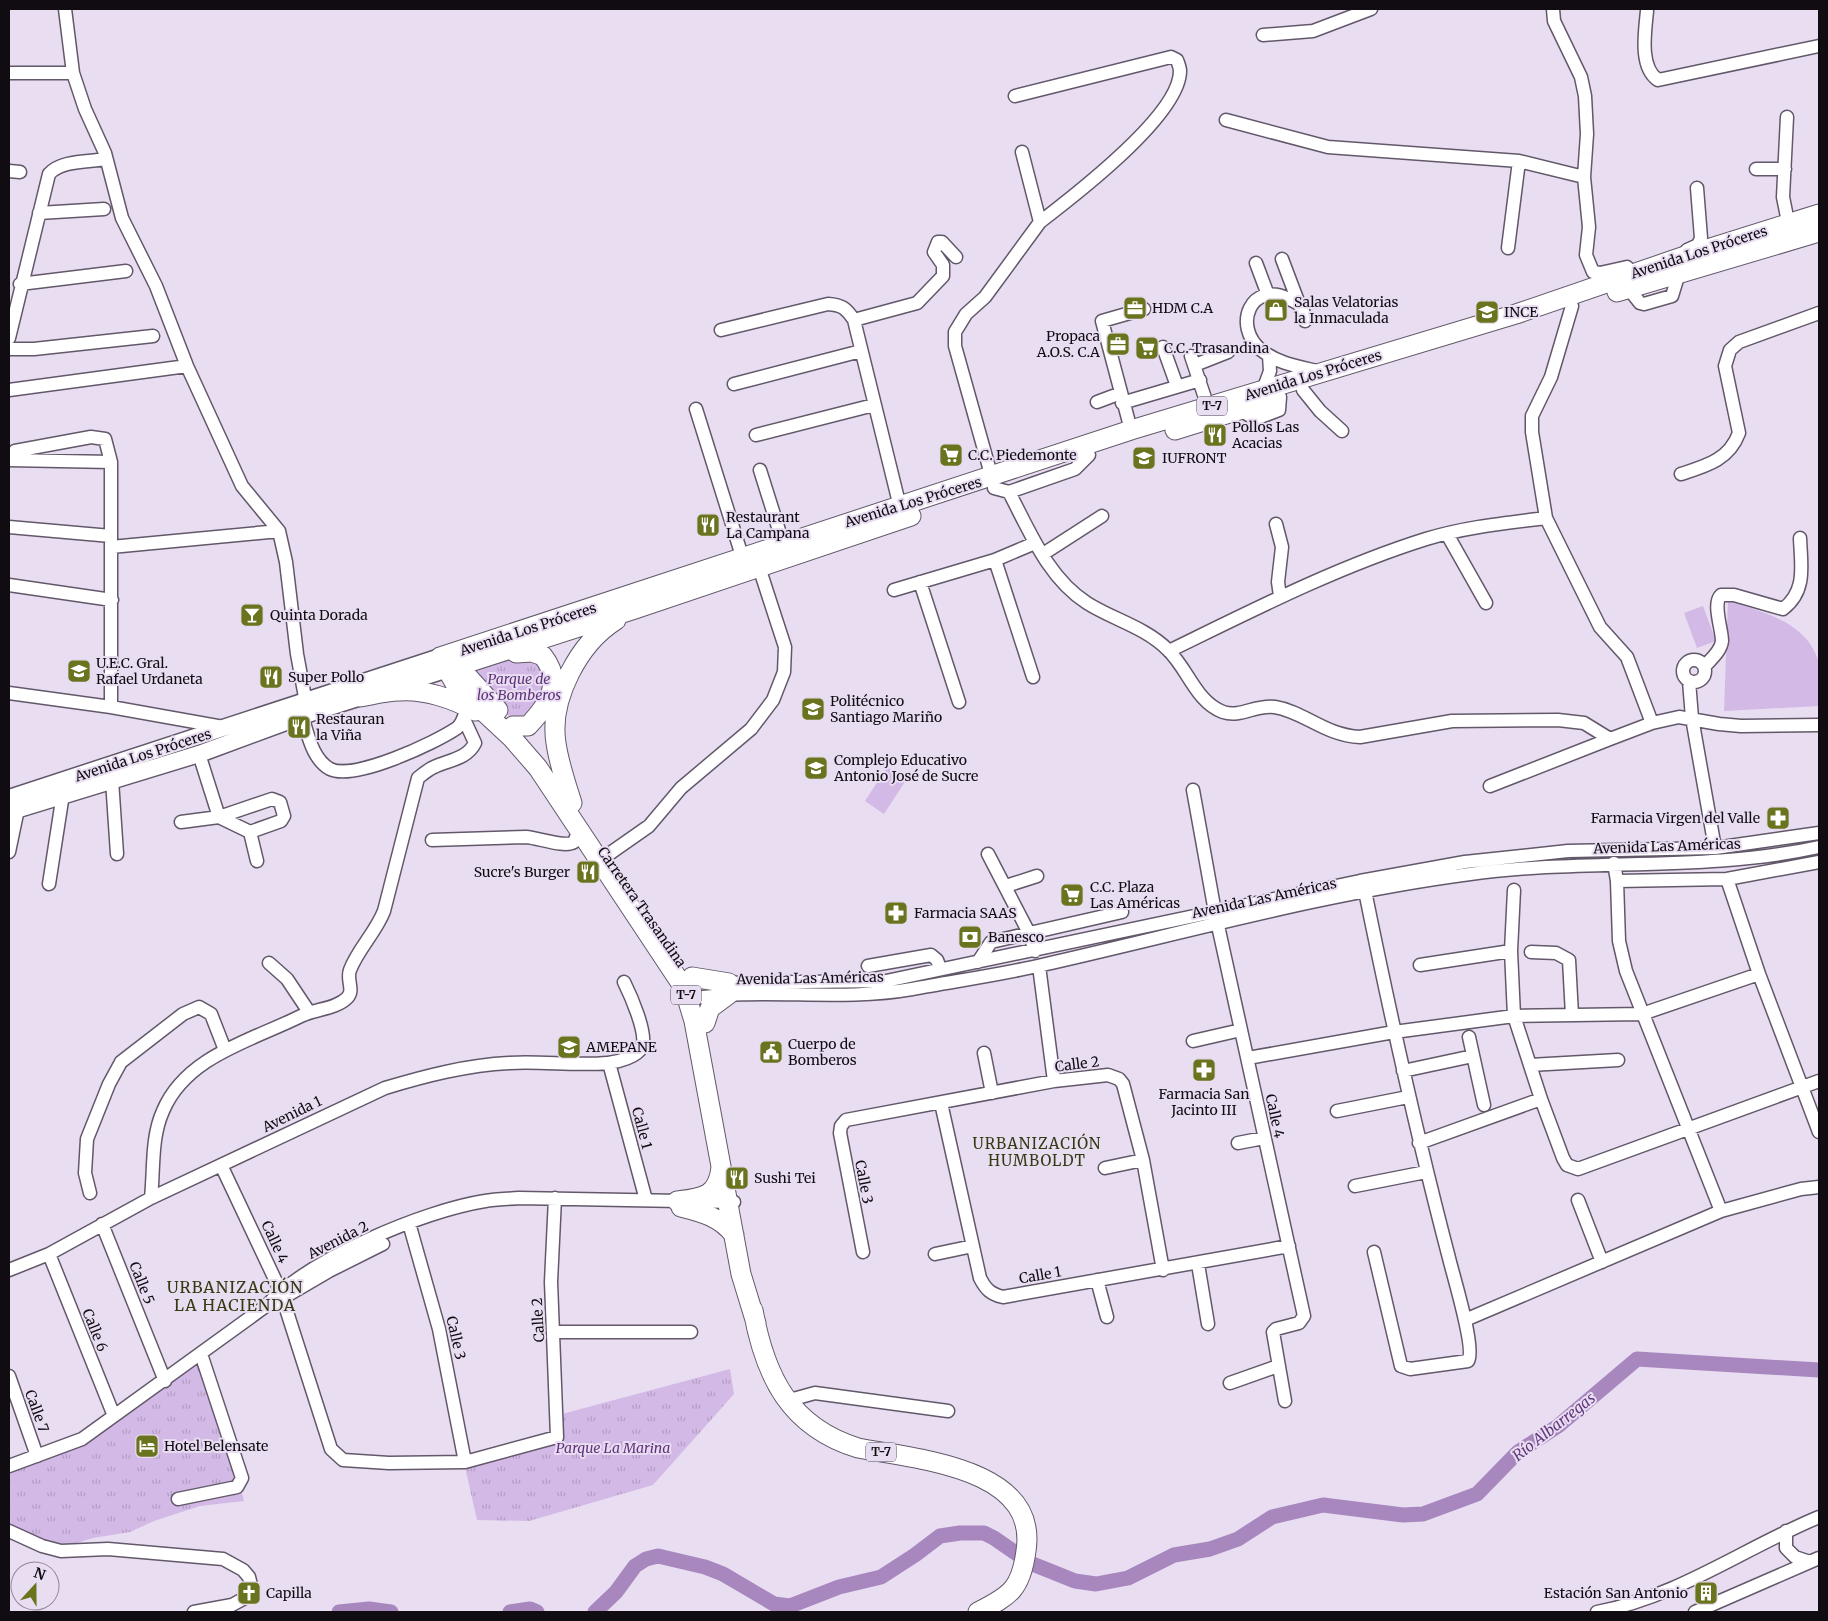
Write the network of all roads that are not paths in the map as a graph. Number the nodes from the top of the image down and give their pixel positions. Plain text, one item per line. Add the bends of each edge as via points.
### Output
1 (65, 9) edge
2 (1371, 9) edge
3 (1553, 9) edge
4 (1647, 11) dead end
5 (1264, 34) dead end
6 (1819, 46) edge
7 (9, 73) edge
8 (73, 73) junction
9 (1015, 96) dead end
10 (1787, 117) dead end
11 (1226, 120) dead end
12 (1022, 152) dead end
13 (106, 159) junction
14 (1519, 161) junction
15 (1756, 169) dead end
16 (1785, 169) junction
17 (1584, 177) junction
18 (1697, 188) dead end
19 (104, 209) dead end
20 (40, 213) junction
21 (1819, 214) edge
22 (1040, 222) junction
23 (1788, 222) junction
24 (1819, 232) edge
25 (1508, 248) dead end
26 (956, 257) dead end
27 (1282, 259) dead end
28 (1681, 261) junction
29 (1256, 263) dead end
30 (126, 271) dead end
31 (20, 284) junction
32 (1268, 294) junction
33 (1299, 304) junction
34 (1572, 306) junction
35 (1144, 309) dead end
36 (1819, 313) edge
37 (854, 320) junction
38 (1305, 321) dead end
39 (721, 330) dead end
40 (153, 336) dead end
41 (9, 338) edge
42 (1163, 347) dead end
43 (9, 349) edge
44 (862, 351) junction
45 (1228, 352) dead end
46 (1269, 356) junction
47 (188, 366) junction
48 (1295, 366) junction
49 (1270, 371) junction
50 (1324, 372) junction
51 (1200, 380) junction
52 (734, 384) dead end
53 (1177, 386) junction
54 (9, 390) edge
55 (1303, 390) junction
56 (1272, 393) junction
57 (1122, 398) junction
58 (1097, 402) dead end
59 (874, 405) junction
60 (1208, 407) junction
61 (696, 409) dead end
62 (1131, 430) junction
63 (1342, 431) dead end
64 (756, 435) dead end
65 (12, 455) edge
66 (111, 462) junction
67 (760, 470) dead end
68 (1681, 474) dead end
69 (999, 486) junction
70 (900, 506) junction
71 (1102, 516) dead end
72 (1546, 518) junction
73 (1276, 524) dead end
74 (9, 527) edge
75 (279, 532) junction
76 (1447, 534) junction
77 (1800, 538) dead end
78 (111, 541) junction
79 (1035, 542) junction
80 (783, 544) junction
81 (1042, 554) junction
82 (742, 556) junction
83 (995, 560) junction
84 (759, 567) junction
85 (920, 582) junction
86 (9, 586) edge
87 (894, 590) dead end
88 (1280, 596) junction
89 (112, 600) junction
90 (1486, 603) dead end
91 (635, 609) junction
92 (1169, 651) junction
93 (499, 653) junction
94 (448, 662) junction
95 (1705, 666) junction
96 (1033, 677) dead end
97 (1689, 681) junction
98 (9, 693) edge
99 (360, 697) junction
100 (959, 702) dead end
101 (111, 706) junction
102 (305, 710) junction
103 (466, 713) junction
104 (1692, 718) junction
105 (494, 720) junction
106 (1652, 723) junction
107 (1819, 725) edge
108 (513, 726) junction
109 (227, 728) junction
110 (1610, 738) junction
111 (199, 754) junction
112 (112, 780) junction
113 (1490, 786) dead end
114 (1193, 790) dead end
115 (63, 794) junction
116 (572, 803) junction
117 (12, 806) edge
118 (219, 817) junction
119 (181, 822) dead end
120 (579, 830) junction
121 (250, 832) junction
122 (1819, 833) edge
123 (432, 840) dead end
124 (1819, 847) edge
125 (1715, 848) junction
126 (9, 852) edge
127 (117, 854) dead end
128 (988, 854) dead end
129 (603, 859) junction
130 (257, 861) dead end
131 (1819, 862) edge
132 (1614, 863) junction
133 (1037, 876) dead end
134 (1727, 879) junction
135 (1617, 882) junction
136 (48, 884) dead end
137 (1006, 886) junction
138 (1514, 890) dead end
139 (1365, 891) junction
140 (1122, 912) dead end
141 (1217, 917) junction
142 (1089, 920) junction
143 (1029, 933) junction
144 (1097, 937) junction
145 (1035, 951) junction
146 (1511, 951) junction
147 (1531, 952) dead end
148 (978, 962) junction
149 (269, 963) dead end
150 (1420, 965) dead end
151 (868, 966) dead end
152 (1039, 966) junction
153 (940, 968) junction
154 (1759, 974) junction
155 (624, 982) dead end
156 (692, 989) junction
157 (729, 989) junction
158 (309, 1012) junction
159 (1642, 1014) junction
160 (1572, 1015) junction
161 (1514, 1016) junction
162 (705, 1022) junction
163 (1241, 1030) junction
164 (1394, 1032) junction
165 (1469, 1037) dead end
166 (1193, 1041) dead end
167 (224, 1050) junction
168 (984, 1053) dead end
169 (1473, 1056) junction
170 (1248, 1058) junction
171 (1618, 1060) dead end
172 (609, 1063) junction
173 (1530, 1065) junction
174 (1403, 1070) junction
175 (1054, 1081) junction
176 (1819, 1081) edge
177 (1804, 1086) junction
178 (992, 1093) junction
179 (1408, 1097) junction
180 (1541, 1099) junction
181 (941, 1103) junction
182 (1484, 1105) dead end
183 (1337, 1111) dead end
184 (846, 1120) joint
185 (1690, 1130) junction
186 (1819, 1132) edge
187 (1264, 1138) junction
188 (1238, 1142) dead end
189 (1419, 1143) junction
190 (1143, 1160) junction
191 (721, 1164) junction
192 (221, 1165) junction
193 (1105, 1168) dead end
194 (1426, 1172) junction
195 (1355, 1186) dead end
196 (1819, 1187) edge
197 (90, 1193) dead end
198 (151, 1198) junction
199 (646, 1200) junction
200 (1578, 1200) dead end
201 (555, 1202) junction
202 (679, 1204) junction
203 (732, 1206) junction
204 (1722, 1212) junction
205 (102, 1224) junction
206 (410, 1227) junction
207 (734, 1235) junction
208 (973, 1246) junction
209 (1289, 1246) junction
210 (863, 1252) dead end
211 (1374, 1252) dead end
212 (49, 1254) junction
213 (935, 1254) dead end
214 (1602, 1262) junction
215 (1198, 1264) junction
216 (9, 1270) edge
217 (1163, 1270) junction
218 (1097, 1280) junction
219 (282, 1295) junction
220 (1107, 1318) dead end
221 (1465, 1320) junction
222 (756, 1323) junction
223 (1208, 1324) dead end
224 (554, 1332) junction
225 (692, 1332) dead end
226 (201, 1354) junction
227 (1278, 1366) junction
228 (9, 1376) edge
229 (165, 1381) junction
230 (1230, 1383) dead end
231 (786, 1401) junction
232 (1285, 1401) dead end
233 (948, 1412) dead end
234 (114, 1416) junction
235 (37, 1456) junction
236 (465, 1462) junction
237 (9, 1466) edge
238 (178, 1500) dead end
239 (1819, 1517) edge
240 (9, 1531) edge
241 (1786, 1531) junction
242 (1815, 1560) edge
243 (1612, 1611) edge
244 (194, 1612) edge
245 (978, 1612) edge
246 (1597, 1612) edge
247 (1695, 1612) edge

1 - 8 street
2 - 5 street via 1313,31
3 - 17 street via 1554,21 1581,77 1586,96
4 - 6 street via 1646,60 1651,76 1658,80
7 - 8 street
8 - 13 street via 84,109
9 - 22 street via 1171,57 1177,60 1180,71 1165,106 1139,137 1086,187
10 - 16 street
11 - 14 street via 1328,147
12 - 22 street
13 - 20 street via 54,168 48,174
13 - 47 street via 122,218 156,286
14 - 17 street
14 - 25 street
15 - 16 street
16 - 23 street via 1783,197
17 - 28 street via 1589,227 1586,255 1593,272 1616,270 1666,255
18 - 28 street via 1701,238
19 - 20 street
20 - 31 street
21 - 23 highway, Avenida Los Próceres / T-7
22 - 69 street via 1013,262 985,297 966,314 955,332 955,346
23 - 28 highway, Avenida Los Próceres / T-7
24 - 28 highway, Avenida Los Próceres / T-7
26 - 37 street via 942,242 938,242 934,252 943,265 943,276 917,303
27 - 33 street
28 - 34 highway, Avenida Los Próceres / T-7 via 1629,289
28 - 50 highway, Avenida Los Próceres / T-7
29 - 32 street
30 - 31 street
31 - 41 street
32 - 33 street via 1284,296
32 - 46 street via 1252,304 1246,316 1253,341
33 - 38 street via 1304,310
34 - 55 highway, Avenida Los Próceres / T-7
34 - 72 street via 1551,377 1532,416
35 - 57 street via 1102,321
36 - 68 street via 1740,342 1730,350 1724,366 1739,433 1736,443 1720,459
37 - 39 street via 846,308 828,304
37 - 44 street
40 - 43 street
42 - 53 street
44 - 52 street
44 - 59 street
45 - 51 street via 1193,361
46 - 48 street
46 - 49 street
47 - 54 street
47 - 75 street via 242,486
48 - 49 street
48 - 50 street
49 - 56 street
50 - 56 highway, Avenida Los Próceres / T-7
51 - 53 street
51 - 60 street
53 - 57 street
55 - 56 highway, Avenida Los Próceres / T-7
55 - 63 street
56 - 60 highway, Avenida Los Próceres / T-7
56 - 69 highway, Avenida Los Próceres / T-7 via 1242,410 1089,455
57 - 58 street
57 - 62 street
59 - 64 street
59 - 70 street
60 - 62 highway, Avenida Los Próceres / T-7
61 - 82 street
62 - 69 highway, Avenida Los Próceres / T-7
65 - 66 street
65 - 66 street via 101,437 105,439
66 - 78 street
67 - 80 street
69 - 70 highway, Avenida Los Próceres / T-7
69 - 79 street
69 - 84 highway, Avenida Los Próceres / T-7
70 - 80 highway, Avenida Los Próceres / T-7
71 - 81 street
72 - 76 street via 1486,525
72 - 106 street via 1600,627 1627,657
73 - 88 street via 1282,547 1278,582
74 - 78 street
75 - 78 street
75 - 102 street via 286,562
76 - 88 street via 1427,538
76 - 90 street
77 - 95 street via 1802,581 1792,603 1783,610 1734,595 1718,597 1722,642
78 - 89 street
79 - 81 street
79 - 83 street
80 - 82 highway, Avenida Los Próceres / T-7
81 - 92 street via 1073,594 1146,632
82 - 94 highway, Avenida Los Próceres / T-7
83 - 85 street
83 - 96 street
84 - 91 highway, Avenida Los Próceres / T-7
84 - 129 street via 785,648 784,672 773,700 750,729 680,788 650,826
85 - 87 street
85 - 100 street
86 - 89 street
88 - 92 street
89 - 101 street
91 - 93 highway, Avenida Los Próceres / T-7
91 - 116 highway via 597,636 568,675 556,715 555,741
92 - 110 street via 1207,702 1223,712 1237,714 1265,706 1276,707 1345,736 1360,737 1452,721 1558,720 1584,723
93 - 94 highway, Avenida Los Próceres / T-7
93 - 108 highway via 532,652 543,656 553,672 554,686 546,705 528,726
94 - 99 main road, Avenida Los Próceres
94 - 102 main road, Avenida Los Próceres
94 - 105 highway, Carretera Trasandina / T-7 via 457,687
94 - 108 highway, Carretera Trasandina / T-7
95 - 97 street via 1705,674 1700,680
95 - 97 street via 1696,660 1685,664 1683,671
97 - 104 street
98 - 101 street
99 - 102 main road, Avenida Los Próceres
99 - 103 highway via 400,690 441,698
101 - 109 street
102 - 103 street via 315,754 332,770 381,765 458,727
102 - 109 main road, Avenida Los Próceres
102 - 111 main road, Avenida Los Próceres
103 - 105 highway
103 - 158 street via 476,744 472,750 433,767 418,778 384,911 348,975 350,995 340,1004
104 - 106 street via 1679,717
104 - 107 street via 1734,725
104 - 125 street
105 - 120 highway, Carretera Trasandina / T-7 via 538,768
106 - 110 street
108 - 116 highway, Carretera Trasandina / T-7
109 - 117 main road, Avenida Los Próceres
110 - 113 street
111 - 112 main road, Avenida Los Próceres
111 - 118 street
112 - 115 main road, Avenida Los Próceres
112 - 127 street
114 - 141 street, Calle 4
115 - 117 main road, Avenida Los Próceres
115 - 136 street
116 - 129 highway, Carretera Trasandina / T-7
117 - 126 street
118 - 119 street
118 - 121 street
118 - 121 street via 272,799 280,802 284,816 281,821
120 - 123 street via 574,842 566,845 526,837
120 - 129 highway, Carretera Trasandina / T-7
121 - 130 street
122 - 125 street, Avenida Las Américas
124 - 132 street, Avenida Las Américas via 1780,856 1716,861
125 - 141 street, Avenida Las Américas via 1568,851 1498,858 1360,881
128 - 137 street
129 - 156 highway, Carretera Trasandina / T-7
131 - 134 street
132 - 135 street
132 - 139 street, Avenida Las Américas via 1536,866
133 - 137 street
134 - 135 street
134 - 154 street
135 - 159 street via 1619,940 1626,971
137 - 143 street
138 - 146 street
139 - 141 street, Avenida Las Américas
139 - 164 street
140 - 142 street
141 - 144 street, Avenida Las Américas
141 - 152 street, Avenida Las Américas
141 - 163 street, Calle 4
142 - 143 street
142 - 144 street
143 - 145 street
143 - 148 street via 991,942
144 - 145 street, Avenida Las Américas
145 - 148 street, Avenida Las Américas
146 - 150 street
146 - 161 street
147 - 160 street via 1556,953 1569,960
148 - 153 street, Avenida Las Américas
149 - 158 street via 287,979
151 - 153 street via 931,955
152 - 157 street, Avenida Las Américas via 878,993
152 - 175 street
153 - 157 street, Avenida Las Américas via 886,981
154 - 159 street
154 - 177 street
155 - 172 street via 643,1040 638,1052
156 - 157 highway
156 - 162 highway, Carretera Trasandina / T-7
156 - 191 highway, Carretera Trasandina / T-7 via 694,1021
157 - 162 highway via 710,1008
158 - 167 street
159 - 160 street
159 - 185 street
160 - 161 street
161 - 164 street
161 - 173 street
162 - 203 highway, Carretera Trasandina / T-7
163 - 166 street
163 - 170 street, Calle 4
164 - 170 street
164 - 174 street
165 - 169 street
167 - 197 street via 211,1014 199,1007 183,1014 122,1062 109,1084 87,1139 85,1173
167 - 198 street via 194,1071 171,1096 162,1112 155,1140
168 - 178 street
169 - 174 street
169 - 182 street
170 - 187 street, Calle 4
171 - 173 street
172 - 192 street, Avenida 1 via 508,1063 416,1078 342,1107
172 - 199 street, Calle 1
173 - 180 street
174 - 179 street
175 - 178 street, Calle 2
175 - 190 street, Calle 2 via 1108,1075 1119,1079
176 - 177 street
177 - 185 street
177 - 186 street
178 - 181 street, Calle 2
179 - 183 street
179 - 189 street
180 - 185 street via 1563,1158 1567,1165 1578,1169
180 - 189 street
181 - 184 street, Calle 2
181 - 208 street, Calle 1
184 - 210 street, Calle 3 via 840,1133
185 - 204 street
187 - 188 street
187 - 209 street, Calle 4
189 - 194 street
190 - 193 street
190 - 217 street, Calle 2
191 - 202 highway via 718,1183 710,1193
191 - 203 highway, Carretera Trasandina / T-7
192 - 198 street, Avenida 1
192 - 219 street, Calle 4
194 - 195 street
194 - 221 street
196 - 204 street via 1800,1189
198 - 205 street, Avenida 1
199 - 201 street
199 - 202 street
200 - 214 street
201 - 202 street
201 - 206 street via 501,1207
201 - 224 street, Calle 2
202 - 203 street
202 - 207 highway via 723,1222
203 - 207 highway, Carretera Trasandina / T-7
203 - 222 highway, Carretera Trasandina / T-7
204 - 214 street
205 - 212 street, Avenida 1
205 - 229 street, Calle 5
206 - 219 street
206 - 236 street, Calle 3 via 439,1329
207 - 222 highway, Carretera Trasandina / T-7 via 741,1274
208 - 213 street
208 - 218 street, Calle 1 via 985,1288 1003,1297
209 - 215 street, Calle 1
209 - 227 street, Calle 4 via 1304,1316 1300,1323 1273,1332
211 - 221 street via 1400,1363 1404,1368 1468,1361 1470,1352
212 - 216 street, Avenida 1
212 - 234 street, Calle 6
214 - 221 street
215 - 217 street, Calle 1
215 - 223 street
217 - 218 street, Calle 1
218 - 220 street
219 - 226 street
219 - 236 street, Calle 4 via 331,1449 343,1460
222 - 231 highway, Carretera Trasandina / T-7 via 761,1346
224 - 225 street
224 - 236 street, Calle 2 via 558,1435 554,1439
226 - 229 street
226 - 238 street via 242,1478 237,1487
227 - 230 street
227 - 232 street
228 - 235 street, Calle 7
229 - 234 street
231 - 233 street via 815,1393
231 - 245 highway, Carretera Trasandina / T-7 via 813,1427 842,1443 967,1470 1012,1500 1025,1520 1028,1534 1023,1572 1005,1598
234 - 235 street via 82,1438
235 - 237 street
239 - 241 street
240 - 244 street via 61,1551 108,1549 223,1560 243,1570 249,1577 249,1595 232,1605
241 - 242 street via 1786,1548 1795,1557
241 - 243 street via 1683,1585
242 - 247 street
243 - 246 street

